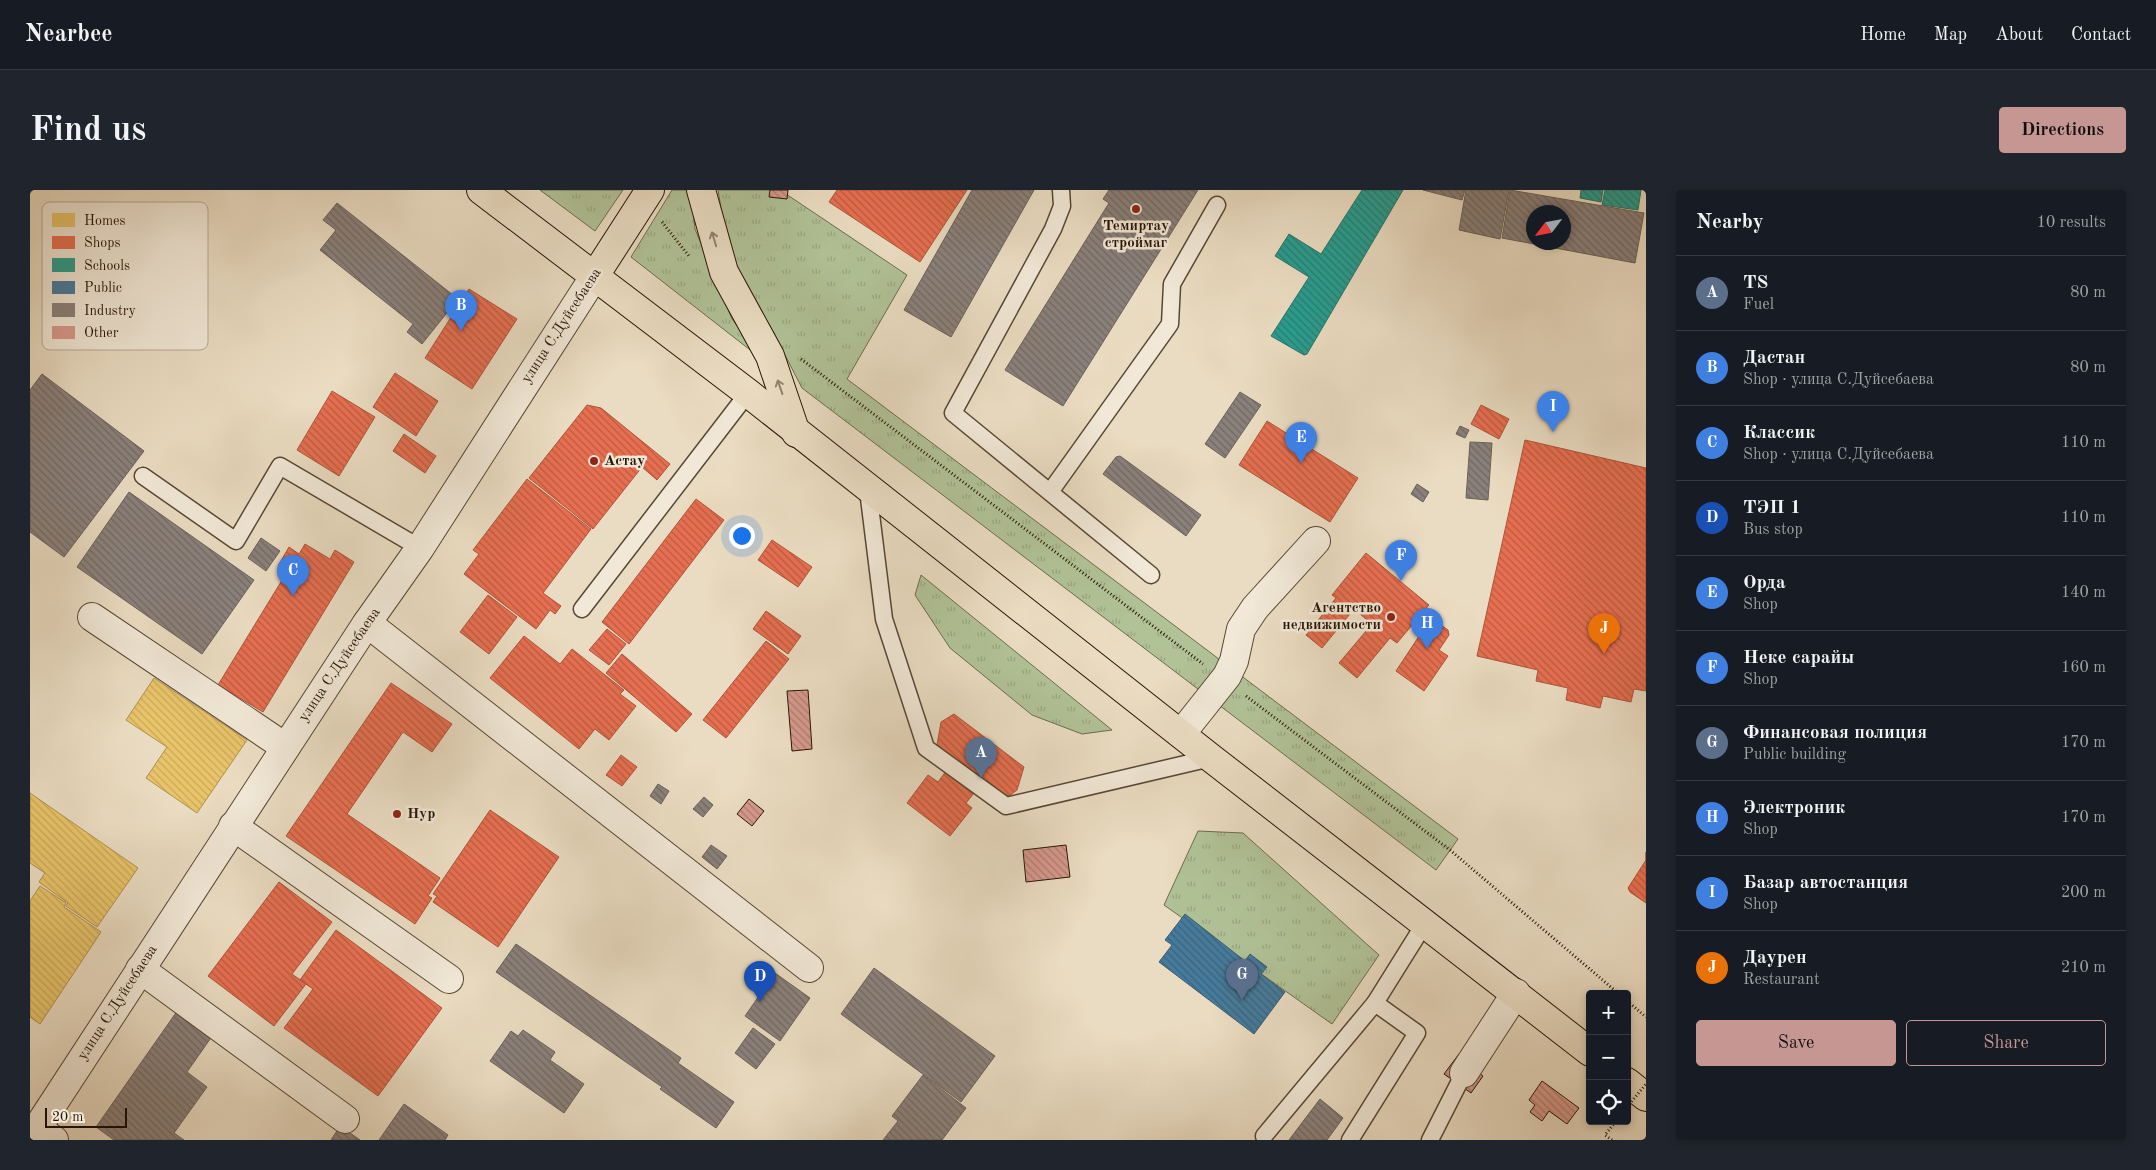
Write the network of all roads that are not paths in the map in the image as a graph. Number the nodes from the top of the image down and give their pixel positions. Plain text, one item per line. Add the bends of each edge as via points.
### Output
1 (482, 190) edge
2 (701, 190) edge
3 (1061, 190) edge
4 (653, 203) edge
5 (1217, 205) dead end
6 (594, 277) junction
7 (748, 394) junction
8 (796, 432) junction
9 (142, 476) dead end
10 (868, 490) junction
11 (1050, 492) junction
12 (1316, 541) dead end
13 (420, 548) junction
14 (1150, 575) dead end
15 (582, 609) dead end
16 (92, 617) dead end
17 (368, 623) junction
18 (1181, 734) junction
19 (285, 747) junction
20 (1211, 758) junction
21 (233, 826) junction
22 (1425, 923) junction
23 (809, 968) dead end
24 (140, 969) junction
25 (448, 979) dead end
26 (1516, 993) junction
27 (1376, 1003) junction
28 (1586, 1049) edge
29 (1464, 1074) joint
30 (1631, 1085) edge
31 (1646, 1097) edge
32 (345, 1119) dead end
33 (40, 1136) edge
34 (1264, 1136) dead end
35 (1350, 1140) edge
36 (1430, 1140) edge

1 - 6 main road
8 -> 2 main road via 770,356 724,272
3 - 11 lane via 1062,206 1053,230 953,413
4 - 6 main road, улица С.Дуйсебаева
5 - 11 lane via 1172,284 1170,324
6 - 7 main road
6 - 13 street, улица С.Дуйсебаева
7 - 8 main road
7 - 15 lane
8 - 10 main road
9 - 13 lane via 236,541 280,466
10 - 18 main road
10 - 20 lane via 884,618 926,748 1006,806
11 - 14 lane
12 - 18 street via 1241,628 1234,661 1224,680
13 - 17 street, улица С.Дуйсебаева
16 - 19 street
17 - 19 street, улица С.Дуйсебаева
17 - 23 street
18 - 20 main road
19 - 21 street, улица С.Дуйсебаева
20 - 22 main road
21 - 24 street, улица С.Дуйсебаева
21 - 25 street
22 - 26 main road
22 - 27 lane
24 - 32 street
24 - 33 street, улица С.Дуйсебаева
26 - 28 main road
26 - 29 street
27 - 34 lane
27 - 35 lane via 1417,1033
29 - 36 lane
30 - 31 main road

